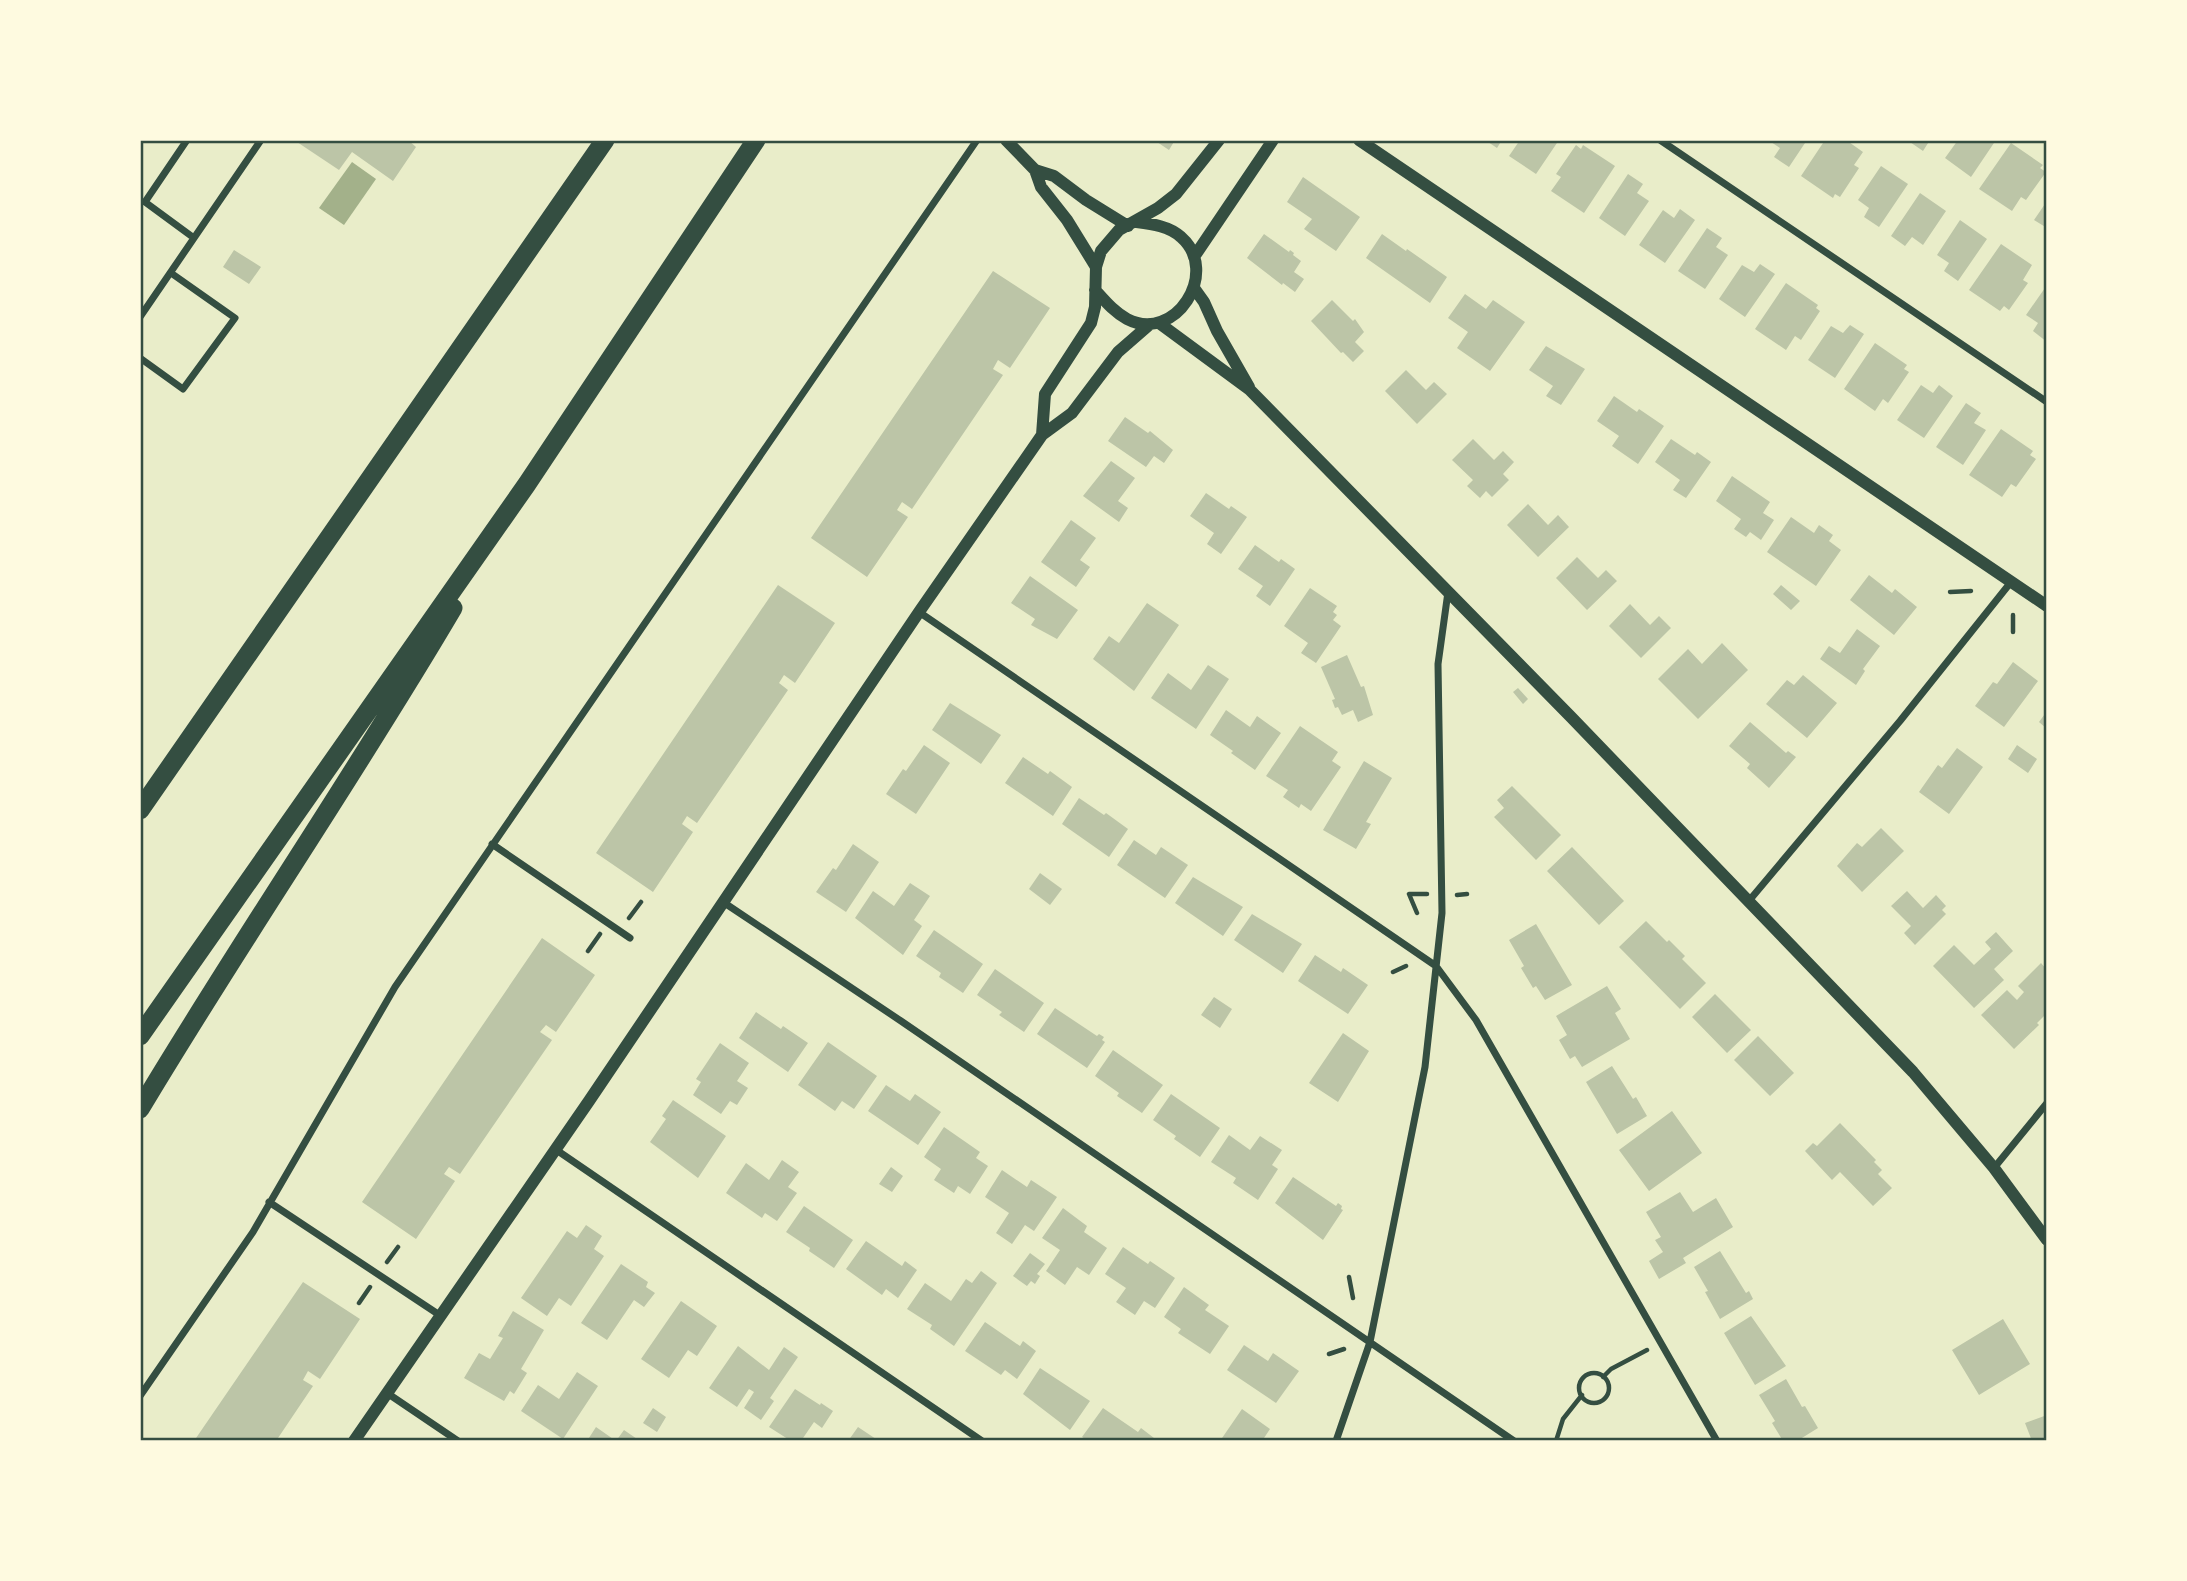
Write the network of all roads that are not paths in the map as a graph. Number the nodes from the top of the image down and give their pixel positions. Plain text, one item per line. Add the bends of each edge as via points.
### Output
1 (187, 140) edge
2 (261, 140) edge
3 (605, 140) edge
4 (756, 140) edge
5 (976, 140) edge
6 (1219, 140) edge
7 (1273, 140) edge
8 (1359, 140) edge
9 (1660, 140) edge
10 (1008, 141) edge
11 (1035, 170) junction
12 (1132, 224) junction
13 (194, 238) junction
14 (1194, 257) junction
15 (1096, 267) junction
16 (171, 273) junction
17 (1194, 288) junction
18 (1095, 290) junction
19 (140, 317) edge
20 (1154, 324) junction
21 (140, 358) edge
22 (1251, 390) junction
23 (2047, 402) edge
24 (1042, 436) junction
25 (527, 484) junction
26 (2011, 582) junction
27 (1448, 592) junction
28 (2047, 606) edge
29 (919, 612) junction
30 (140, 810) edge
31 (492, 844) junction
32 (723, 902) junction
33 (1748, 902) junction
34 (630, 938) dead end
35 (1436, 966) junction
36 (140, 1036) edge
37 (2047, 1103) edge
38 (140, 1109) edge
39 (555, 1149) junction
40 (1994, 1168) junction
41 (269, 1202) junction
42 (2047, 1240) edge
43 (441, 1316) junction
44 (1370, 1342) junction
45 (387, 1393) junction
46 (140, 1395) edge
47 (354, 1441) edge
48 (458, 1441) edge
49 (982, 1441) edge
50 (1336, 1441) edge
51 (1514, 1441) edge
52 (1717, 1441) edge

1 - 13 street via 145,202
2 - 13 street
3 - 30 highway
4 - 25 highway
5 - 31 street
6 - 12 street via 1176,194
7 - 14 street
8 - 26 street
9 - 23 street
10 - 11 street
11 - 12 street via 1054,176 1086,200
11 - 15 street via 1041,187
12 - 14 street via 1156,225 1175,233
12 - 15 street via 1106,243
13 - 16 street
14 - 17 street
15 - 18 street
16 - 19 street
16 - 21 street via 235,318 183,389
17 - 20 street via 1182,309
17 - 22 street
18 - 20 street via 1128,320
18 - 24 street via 1087,332 1045,394
20 - 22 street
20 - 24 street via 1118,352 1072,413
22 - 27 street
24 - 29 street
25 - 36 highway
25 - 38 highway via 419,666
26 - 28 street
26 - 33 street
27 - 33 street
27 - 35 street via 1438,664 1442,913
29 - 32 street
29 - 35 street
31 - 34 street
31 - 41 street via 384,1006
32 - 39 street
32 - 44 street
33 - 40 street via 1913,1072
35 - 44 street via 1425,1067
35 - 52 street via 1476,1020
37 - 40 street
39 - 43 street
39 - 49 street
40 - 42 street
41 - 43 street
41 - 46 street
43 - 45 street
44 - 50 street
44 - 51 street
45 - 47 street
45 - 48 street

